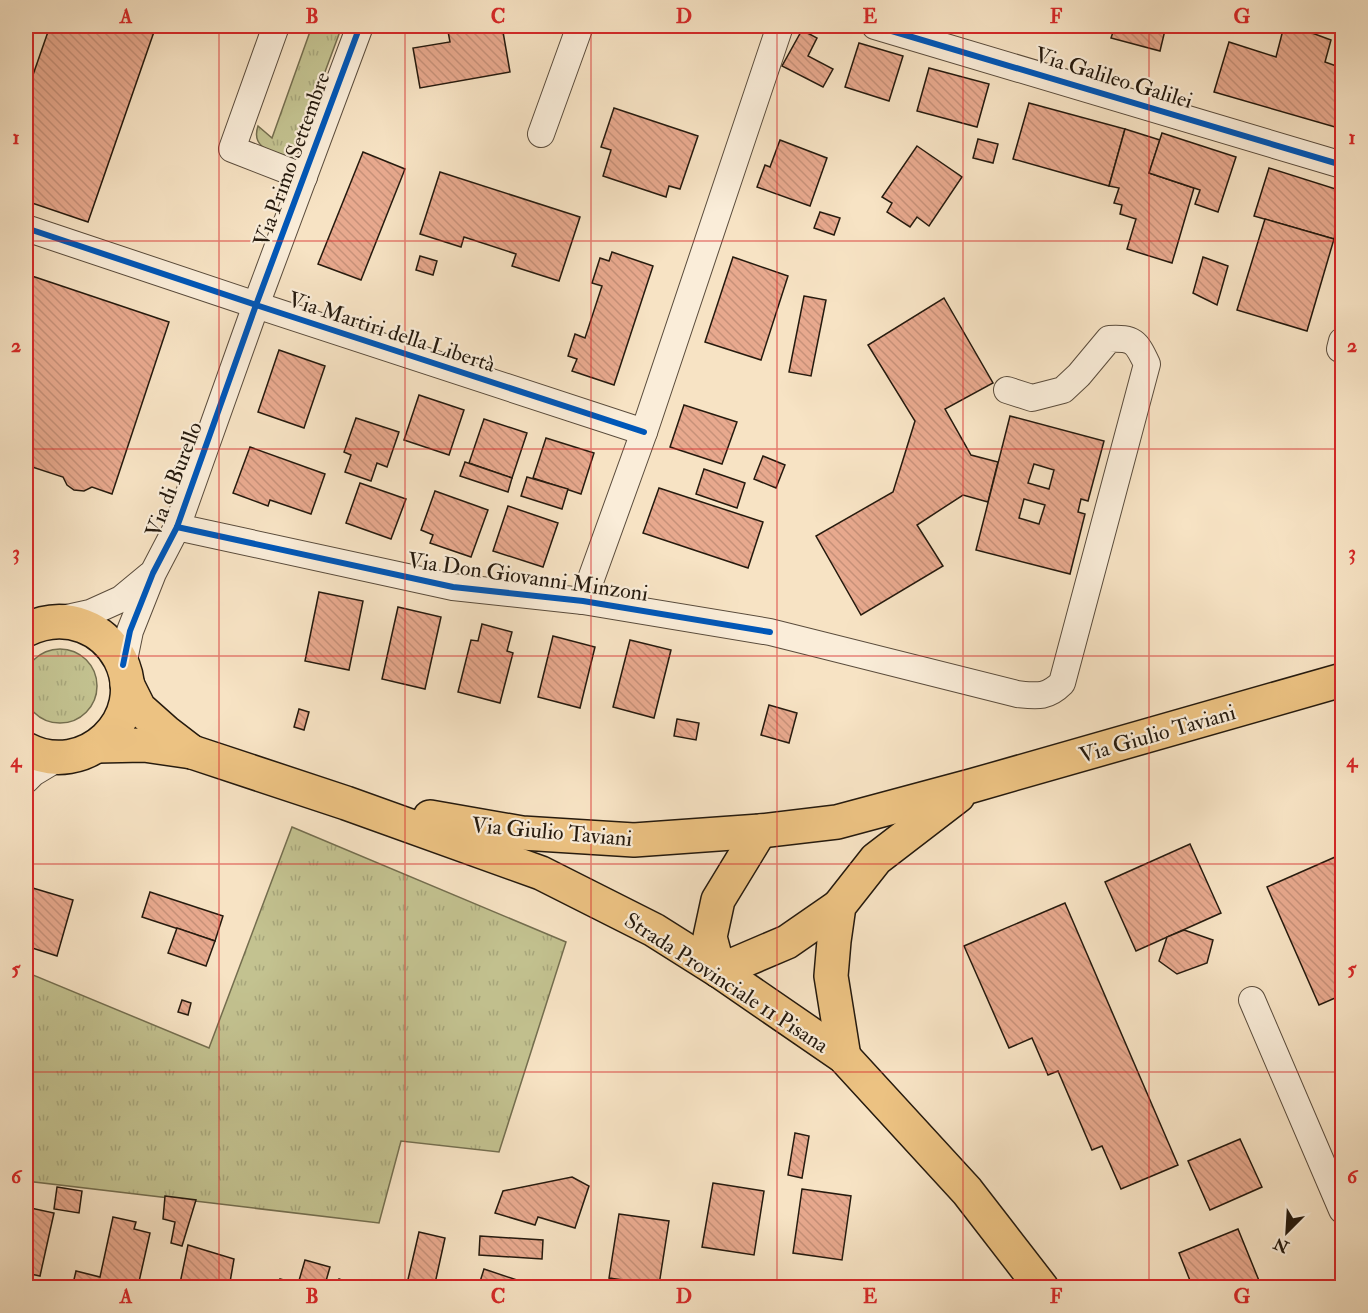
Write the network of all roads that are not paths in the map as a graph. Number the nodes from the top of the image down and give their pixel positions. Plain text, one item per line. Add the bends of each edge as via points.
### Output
1 (276, 26) edge
2 (360, 26) edge
3 (580, 26) edge
4 (780, 26) edge
5 (875, 26) edge
6 (541, 134) dead end
7 (1342, 165) edge
8 (304, 177) junction
9 (26, 228) edge
10 (256, 305) junction
11 (1007, 390) dead end
12 (644, 432) junction
13 (177, 527) junction
14 (153, 573) junction
15 (583, 601) junction
16 (35, 627) edge
17 (125, 675) junction
18 (1342, 680) edge
19 (97, 746) junction
20 (26, 749) edge
21 (192, 752) junction
22 (58, 758) junction
23 (26, 780) edge
24 (971, 786) junction
25 (346, 803) junction
26 (760, 831) junction
27 (839, 906) junction
28 (719, 971) junction
29 (1252, 1000) dead end
30 (844, 1058) junction
31 (1342, 1210) edge
32 (1042, 1287) edge

1 - 8 street via 232,149
2 - 8 street, Via Primo Settembre
3 - 6 street
4 - 12 street, Via Don Giovanni Minzoni
5 - 7 street, Via Galileo Galilei
8 - 10 street, Via Primo Settembre
9 - 10 street, Via Martiri della Libertà
10 - 12 street, Via Martiri della Libertà
10 - 13 street, Via di Burello
11 - 15 street, Via Don Giovanni Minzoni via 1032,398 1063,390 1109,339 1127,338 1138,346 1147,364 1062,683 1053,691 1038,696 1017,694 770,632
12 - 15 street, Via Don Giovanni Minzoni
13 - 14 street, Via di Burello
13 - 15 street, Via Don Giovanni Minzoni via 453,588
14 - 16 street, Via di Burello via 121,599 90,613
14 - 17 street, Via di Burello via 130,631
16 - 17 main road, Strada Provinciale 11 Pisana via 62,621 99,634 117,654
17 - 19 main road, Strada Provinciale 11 Pisana via 126,702 120,720 111,735
17 - 21 main road, Strada Provinciale 11 Pisana via 140,708
18 - 24 main road, Via Giulio Taviani
19 - 21 main road, Strada Provinciale 11 Pisana via 144,745
19 - 22 main road, Strada Provinciale 11 Pisana via 72,757
20 - 22 main road, Strada Provinciale 11 Pisana
21 - 25 main road, Strada Provinciale 11 Pisana
22 - 23 street
24 - 26 main road, Via Giulio Taviani via 837,822
24 - 27 main road, Via Giulio Taviani via 876,859
25 - 26 main road, Via Giulio Taviani via 522,833 634,840
25 - 28 main road, Strada Provinciale 11 Pisana via 541,873 654,930
26 - 28 main road via 718,900 710,937
27 - 28 main road, Via Giulio Taviani via 787,942
27 - 30 main road via 831,976
28 - 30 main road, Strada Provinciale 11 Pisana
29 - 31 street
30 - 32 main road, Strada Provinciale 11 Pisana via 967,1191

